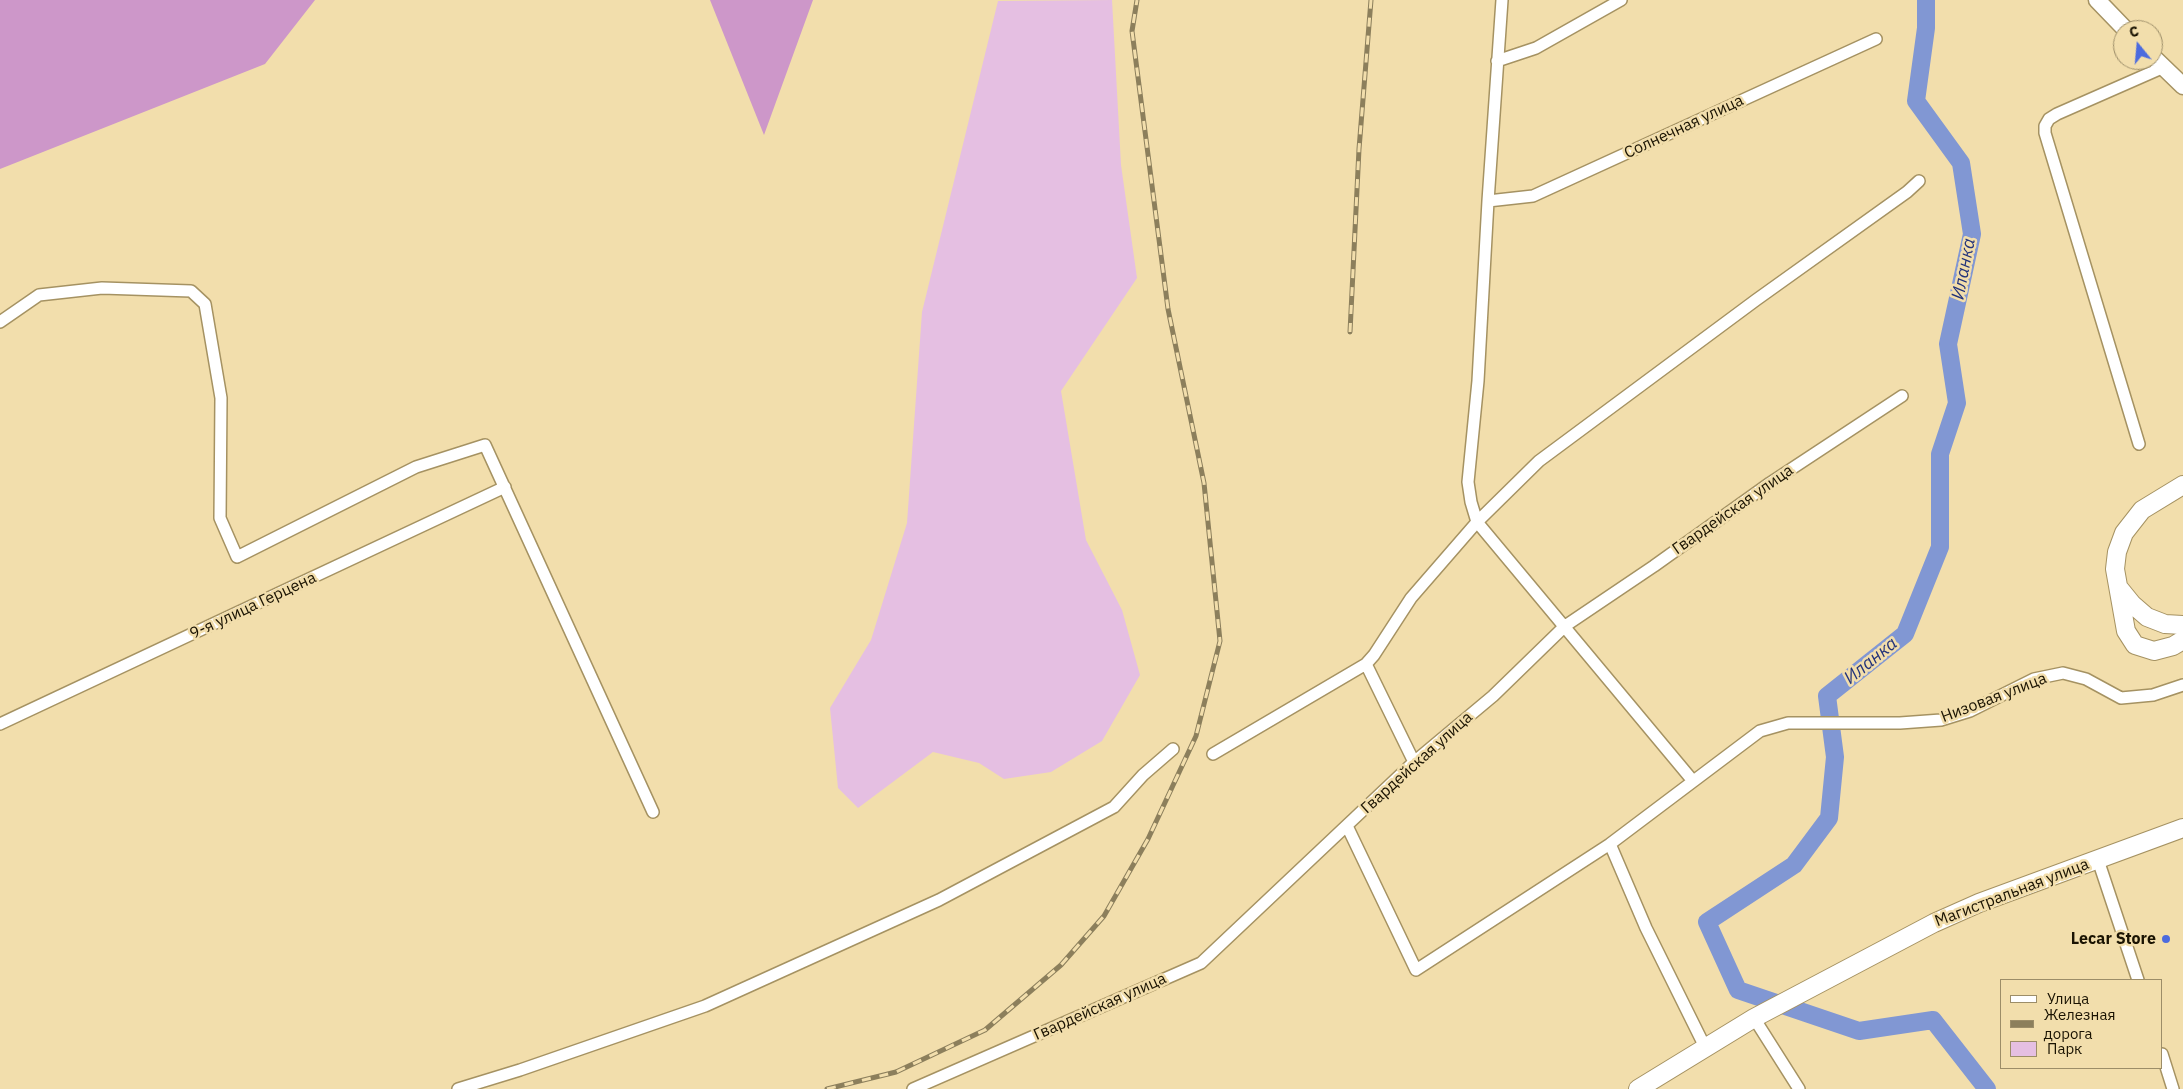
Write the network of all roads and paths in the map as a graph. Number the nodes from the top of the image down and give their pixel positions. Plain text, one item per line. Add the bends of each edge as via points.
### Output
1 (1502, 0) edge
2 (1621, 0) edge
3 (2097, 0) edge
4 (2116, 20) edge
5 (1876, 38) dead end
6 (1497, 61) junction
7 (2163, 67) edge
8 (2142, 70) edge
9 (2183, 86) edge
10 (1919, 181) dead end
11 (1488, 201) junction
12 (0, 322) edge
13 (1902, 396) dead end
14 (2139, 444) dead end
15 (2183, 485) edge
16 (505, 487) junction
17 (1477, 522) junction
18 (2118, 586) junction
19 (2183, 625) edge
20 (1565, 626) junction
21 (2183, 640) edge
22 (1366, 664) junction
23 (2183, 685) edge
24 (0, 724) edge
25 (1173, 749) dead end
26 (1213, 754) dead end
27 (1414, 762) junction
28 (1693, 781) junction
29 (653, 812) dead end
30 (1347, 826) junction
31 (2183, 828) edge
32 (1610, 844) junction
33 (2098, 860) junction
34 (2138, 979) edge
35 (1758, 1016) junction
36 (1705, 1048) junction
37 (2163, 1057) edge
38 (458, 1089) edge
39 (913, 1089) edge
40 (1638, 1089) edge
41 (1799, 1089) edge
42 (2173, 1089) edge

1 - 6 street
2 - 6 street via 1536,48
3 - 4 street
5 - 11 street, Солнечная улица via 1533,196
6 - 11 street
7 - 9 street
8 - 14 street via 2049,119 2045,133
10 - 17 street via 1539,461
11 - 17 street via 1478,380 1468,482
12 - 16 street via 39,295 102,288 191,292 205,304 221,398 220,518 237,557 416,467 485,445
13 - 20 street, Гвардейская улица via 1770,483
15 - 18 main road via 2142,510 2124,533 2115,569
16 - 24 street, 9-я улица Герцена
16 - 29 street
17 - 20 street
17 - 22 street via 1411,598
18 - 19 main road via 2147,617 2165,624
18 - 21 main road via 2126,631 2134,645 2154,651
20 - 27 street, Гвардейская улица via 1493,696
20 - 28 street
22 - 26 street
22 - 27 street
23 - 28 street, Низовая улица via 2153,695 2121,698 2086,679 2063,673 2034,679 1978,708 1941,720 1788,723 1760,731
25 - 38 street via 1114,807 939,900 705,1006
27 - 30 street, Гвардейская улица
28 - 32 street, Низовая улица
30 - 32 street, Низовая улица via 1416,970
30 - 39 street, Гвардейская улица via 1201,963
31 - 33 main road, Магистральная улица
32 - 36 street via 1646,928
33 - 34 street
33 - 35 main road, Магистральная улица via 1955,913
35 - 36 main road
35 - 41 street
36 - 40 main road
37 - 42 street

